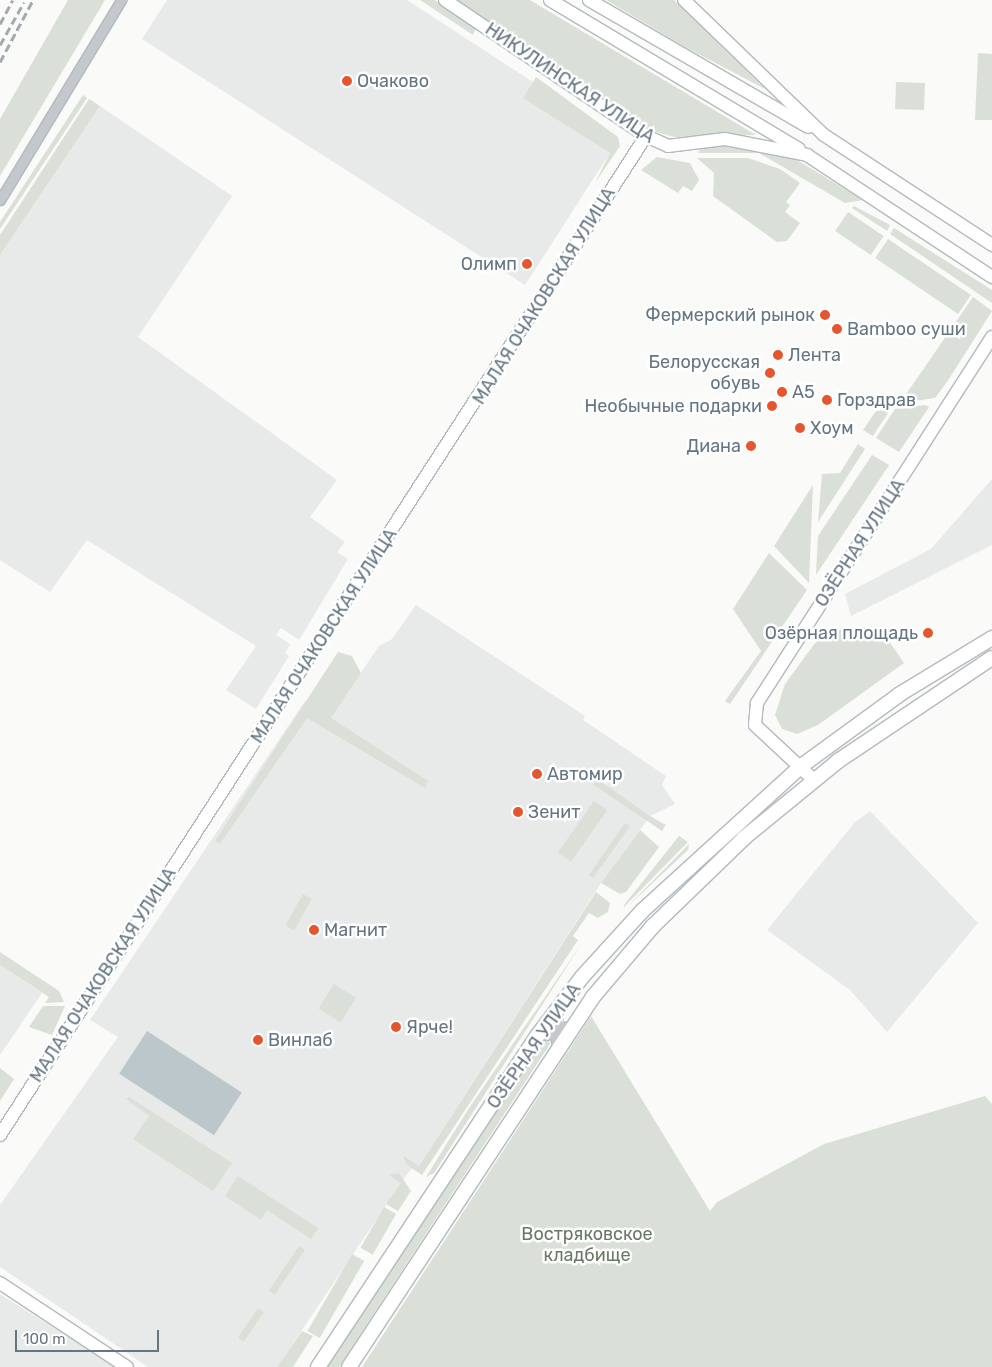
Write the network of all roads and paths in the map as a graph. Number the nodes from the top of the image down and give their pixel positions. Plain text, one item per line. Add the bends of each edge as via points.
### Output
1 (121, 0) edge
2 (445, 0) edge
3 (550, 0) edge
4 (589, 0) edge
5 (684, 0) edge
6 (824, 135) junction
7 (646, 136) junction
8 (807, 155) junction
9 (0, 200) edge
10 (992, 245) edge
11 (992, 277) edge
12 (992, 337) edge
13 (992, 638) edge
14 (992, 658) edge
15 (800, 767) junction
16 (811, 784) junction
17 (556, 1011) junction
18 (574, 1025) junction
19 (537, 1036) junction
20 (557, 1049) junction
21 (0, 1135) edge
22 (0, 1283) edge
23 (127, 1367) edge
24 (318, 1367) edge
25 (349, 1367) edge

1 - 9 street
2 - 7 street, НИКУЛИНСКАЯ УЛИЦА
3 - 8 street
4 - 6 street
5 - 6 street
6 - 10 street
7 - 8 street, НИКУЛИНСКАЯ УЛИЦА via 668,146 725,139
7 - 21 street, МАЛАЯ ОЧАКОВСКАЯ УЛИЦА
8 - 11 street, НИКУЛИНСКАЯ УЛИЦА
12 - 15 street, ОЗЁРНАЯ УЛИЦА via 756,703 755,725
13 - 15 main road via 900,694
14 - 16 main road
15 - 16 street, ОЗЁРНАЯ УЛИЦА
15 - 17 main road, ОЗЁРНАЯ УЛИЦА via 642,911
16 - 18 main road, ОЗЁРНАЯ УЛИЦА via 744,838 653,926
17 - 18 street via 554,1018 560,1028
17 - 19 main road, ОЗЁРНАЯ УЛИЦА
18 - 20 main road, ОЗЁРНАЯ УЛИЦА
19 - 20 street via 548,1031 555,1034
19 - 24 main road, ОЗЁРНАЯ УЛИЦА
20 - 25 main road, ОЗЁРНАЯ УЛИЦА
22 - 23 street

